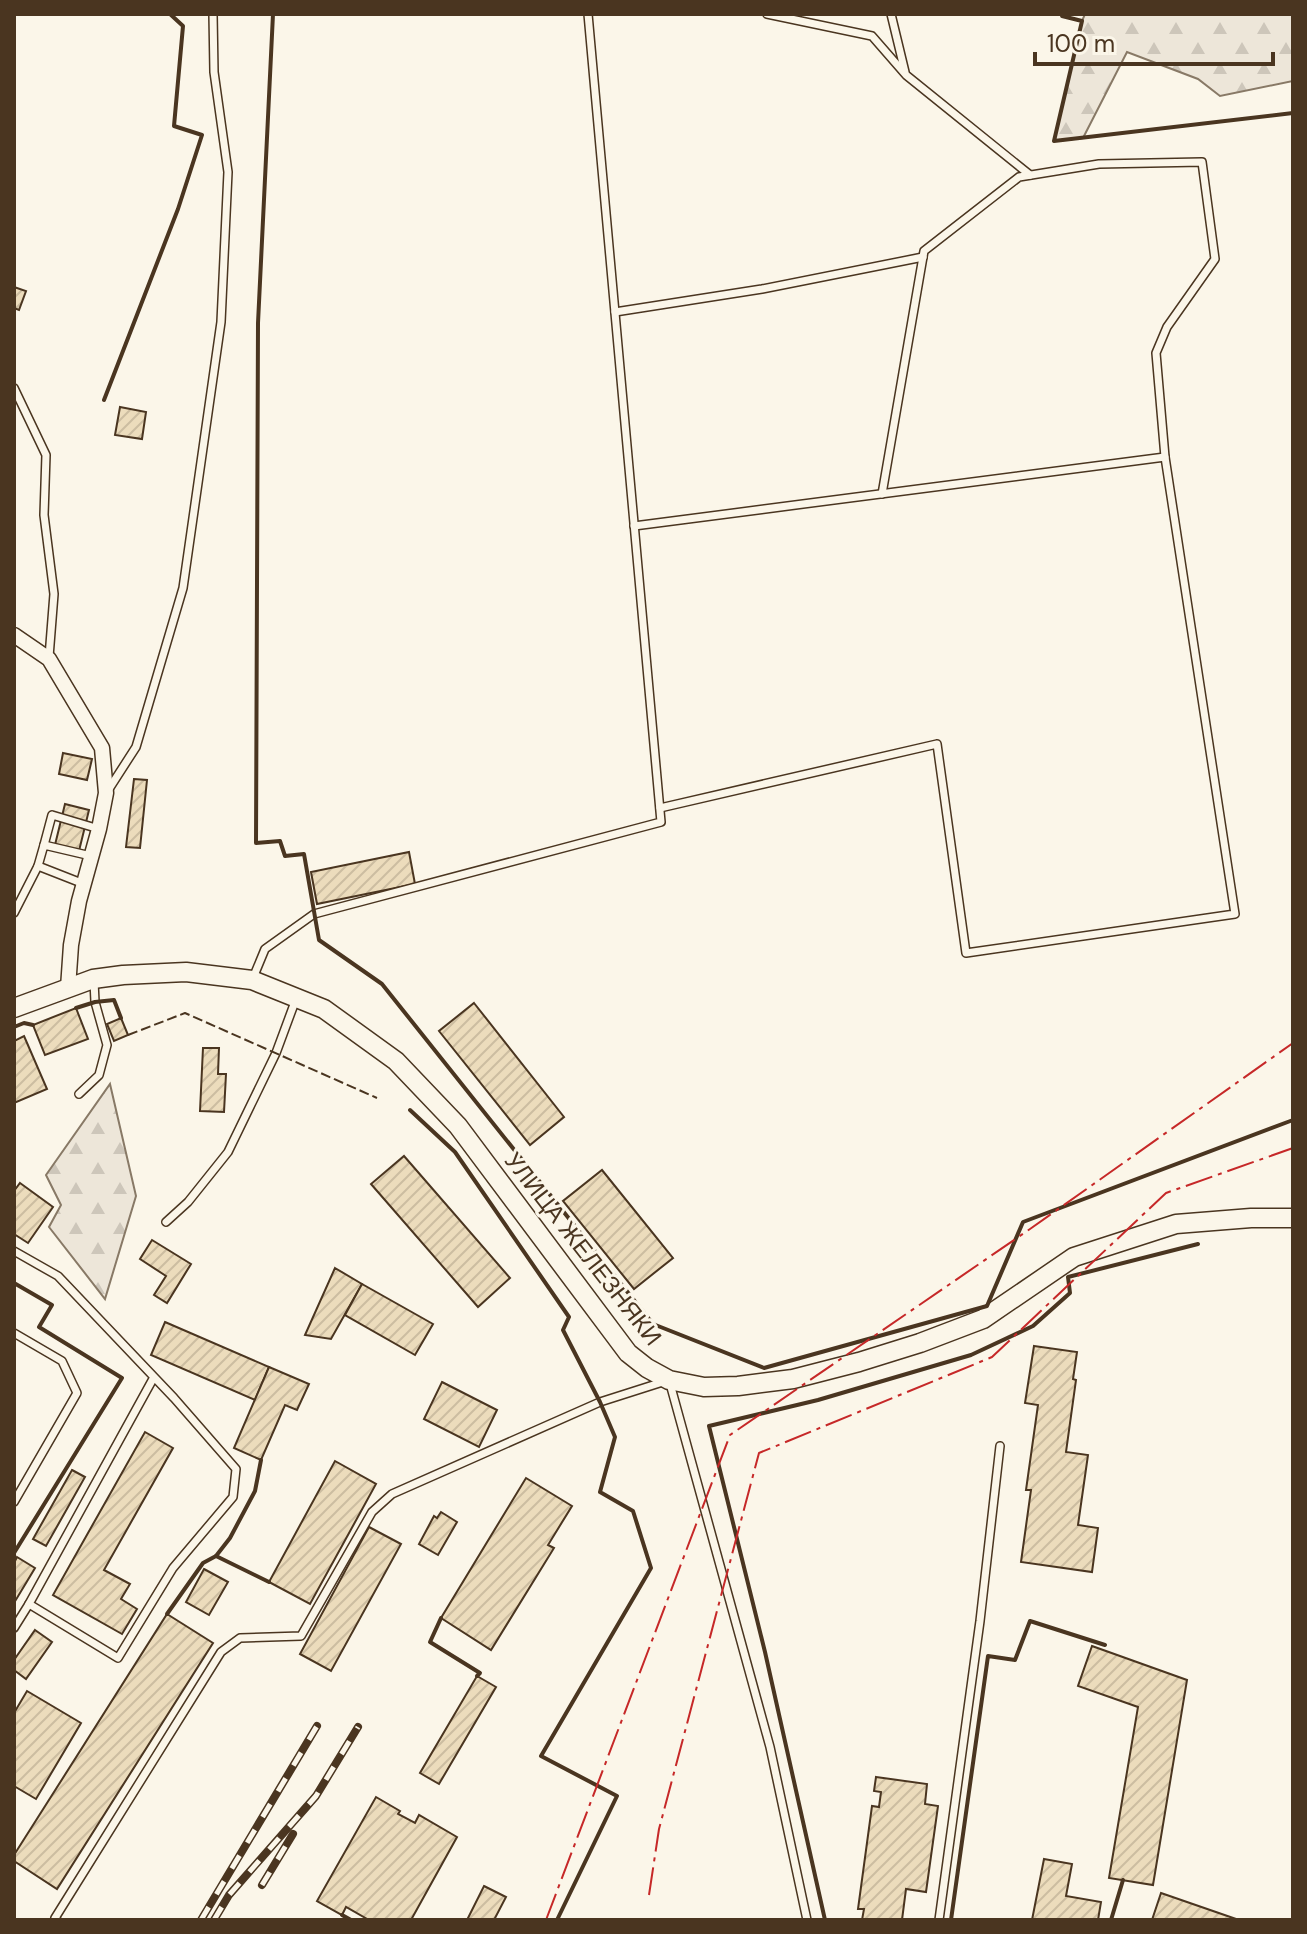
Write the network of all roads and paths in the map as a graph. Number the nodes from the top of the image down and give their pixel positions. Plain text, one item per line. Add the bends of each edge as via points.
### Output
1 (213, 14) edge
2 (588, 14) edge
3 (767, 14) edge
4 (891, 14) edge
5 (906, 75) junction
6 (1030, 175) junction
7 (923, 257) junction
8 (615, 312) junction
9 (14, 388) edge
10 (1165, 457) junction
11 (882, 494) junction
12 (634, 526) junction
13 (14, 635) edge
14 (49, 659) junction
15 (106, 793) junction
16 (660, 808) junction
17 (99, 829) junction
18 (44, 845) junction
19 (91, 856) junction
20 (38, 866) junction
21 (84, 884) junction
22 (14, 913) edge
23 (93, 979) junction
24 (252, 980) junction
25 (68, 988) junction
26 (297, 997) junction
27 (14, 1008) edge
28 (79, 1094) dead end
29 (1293, 1218) edge
30 (166, 1222) dead end
31 (14, 1251) edge
32 (14, 1333) edge
33 (154, 1377) junction
34 (669, 1380) junction
35 (1000, 1446) dead end
36 (14, 1502) edge
37 (29, 1604) junction
38 (14, 1628) edge
39 (57, 1920) edge
40 (807, 1920) edge
41 (939, 1920) edge

1 - 15 lane via 214,72 228,172 221,322 183,588 136,747
2 - 8 lane
3 - 5 lane via 872,36
4 - 5 lane
5 - 6 lane
6 - 7 lane via 1019,177
6 - 10 lane via 1099,164 1202,162 1215,259 1167,327 1156,353
7 - 8 lane
7 - 11 lane
8 - 12 lane
9 - 14 lane via 46,455 44,515 54,594
10 - 11 lane
10 - 16 lane via 1235,914 966,953 937,744
11 - 12 lane
12 - 16 lane
13 - 14 street
14 - 15 street via 102,748
15 - 17 street
16 - 24 lane via 661,822 314,914 265,949
17 - 18 lane via 52,815
17 - 19 street
18 - 19 lane
18 - 20 lane
19 - 21 street
20 - 21 lane
20 - 22 lane
21 - 25 street
23 - 24 street, УЛИЦА ЖЕЛЕЗНЯКИ via 186,972
23 - 25 street, УЛИЦА ЖЕЛЕЗНЯКИ
23 - 28 lane via 107,1045 99,1075
24 - 26 street, УЛИЦА ЖЕЛЕЗНЯКИ
25 - 27 street, УЛИЦА ЖЕЛЕЗНЯКИ
26 - 30 lane via 228,1152
26 - 34 street, УЛИЦА ЖЕЛЕЗНЯКИ via 324,1009 396,1061 458,1126 628,1353
29 - 34 street, УЛИЦА ЖЕЛЕЗНЯКИ via 1176,1224 1074,1257 983,1319 859,1362 738,1386
31 - 33 lane via 58,1276
32 - 36 lane via 62,1361 77,1393
33 - 37 lane
33 - 37 lane via 236,1469 233,1497 173,1568 118,1658
34 - 39 lane via 600,1402 392,1494 372,1512 301,1636 240,1638 221,1652
34 - 40 lane via 770,1747
35 - 41 lane
37 - 38 lane

